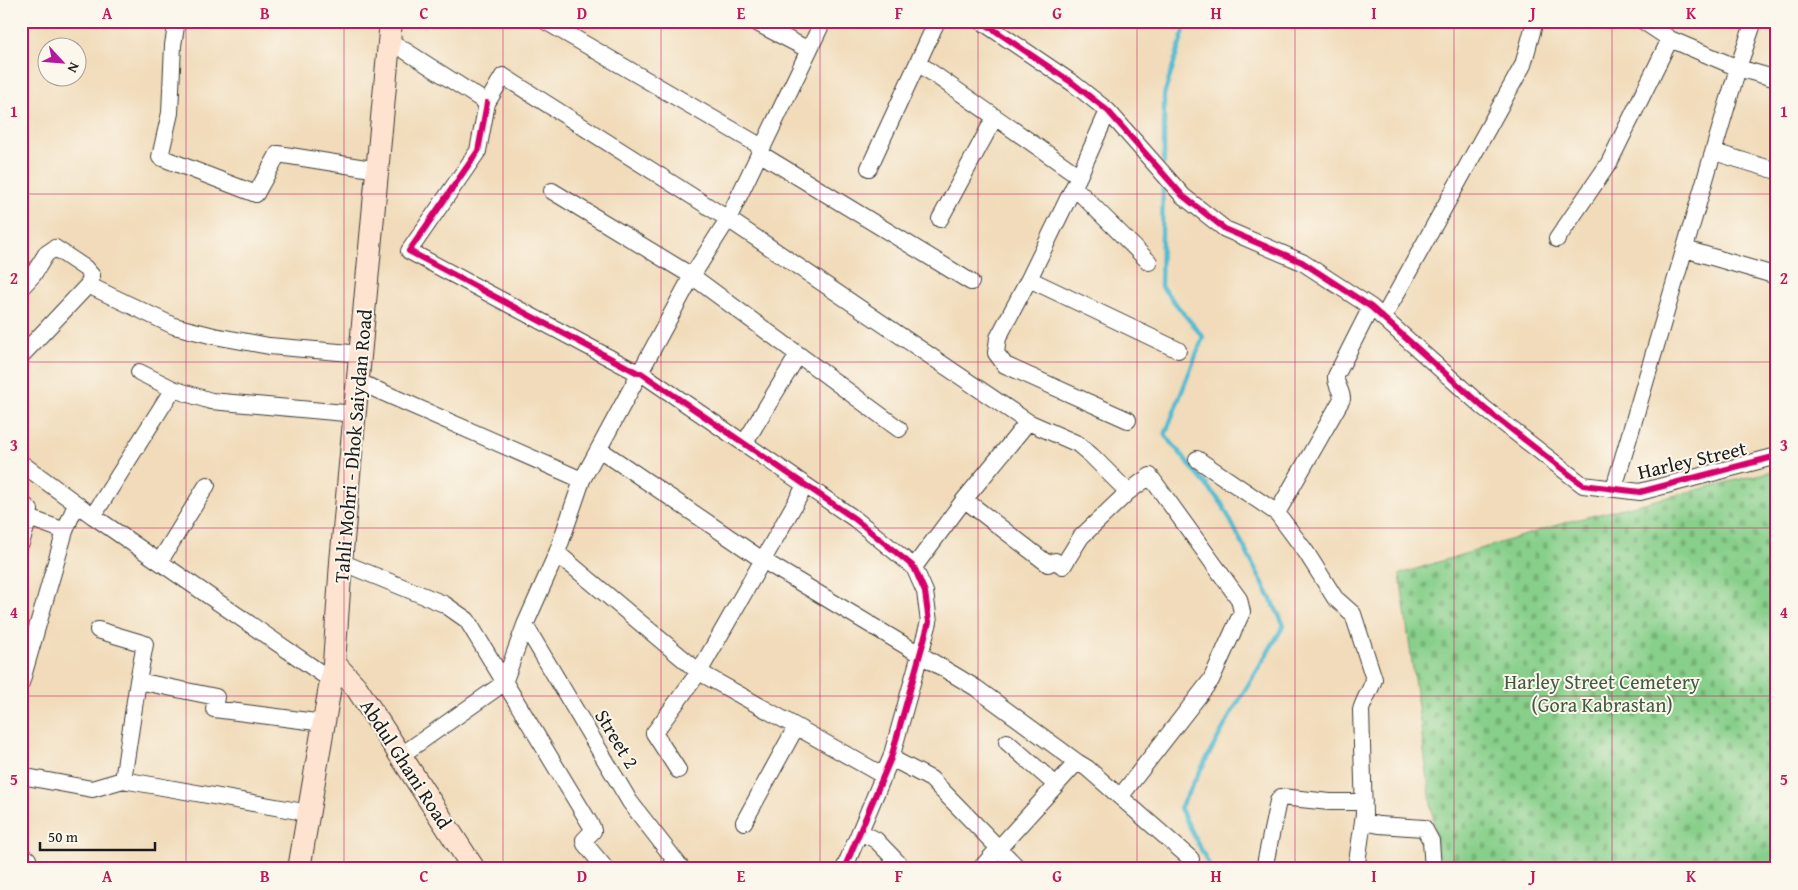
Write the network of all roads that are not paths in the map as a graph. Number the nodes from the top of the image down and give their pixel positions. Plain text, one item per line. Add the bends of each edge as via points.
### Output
1 (177, 21) edge
2 (545, 21) edge
3 (753, 21) edge
4 (823, 21) edge
5 (937, 21) edge
6 (981, 21) edge
7 (1535, 21) edge
8 (1643, 21) edge
9 (1754, 21) edge
10 (390, 31) edge
11 (1670, 39) junction
12 (809, 50) junction
13 (918, 63) junction
14 (1738, 68) junction
15 (1777, 79) edge
16 (487, 103) junction
17 (1108, 111) junction
18 (995, 117) junction
19 (761, 150) junction
20 (1714, 152) junction
21 (869, 168) dead end
22 (378, 170) junction
23 (1777, 171) edge
24 (1077, 182) junction
25 (552, 191) dead end
26 (728, 219) junction
27 (940, 220) dead end
28 (1557, 239) dead end
29 (1685, 249) junction
30 (1149, 262) dead end
31 (692, 276) junction
32 (1777, 276) edge
33 (1029, 279) junction
34 (971, 282) dead end
35 (88, 285) junction
36 (21, 288) edge
37 (1377, 312) junction
38 (1178, 350) dead end
39 (362, 354) junction
40 (798, 355) junction
41 (21, 356) edge
42 (139, 372) dead end
43 (641, 373) junction
44 (359, 382) junction
45 (173, 389) junction
46 (356, 414) junction
47 (1128, 420) dead end
48 (1028, 422) junction
49 (899, 429) dead end
50 (744, 444) junction
51 (599, 449) junction
52 (1777, 456) edge
53 (1197, 459) dead end
54 (21, 463) edge
55 (582, 480) junction
56 (206, 485) dead end
57 (805, 486) junction
58 (1614, 488) junction
59 (1128, 492) junction
60 (965, 500) junction
61 (21, 502) edge
62 (76, 504) junction
63 (1277, 512) junction
64 (93, 516) junction
65 (29, 518) junction
66 (65, 531) junction
67 (21, 543) edge
68 (557, 553) junction
69 (764, 560) junction
70 (160, 561) junction
71 (341, 562) junction
72 (914, 567) junction
73 (525, 625) junction
74 (98, 630) dead end
75 (920, 654) junction
76 (332, 671) junction
77 (699, 672) junction
78 (138, 681) junction
79 (21, 683) edge
80 (504, 683) junction
81 (324, 723) junction
82 (796, 727) junction
83 (1006, 742) dead end
84 (400, 756) junction
85 (891, 758) junction
86 (1077, 762) junction
87 (678, 770) dead end
88 (21, 776) edge
89 (884, 776) junction
90 (123, 780) junction
91 (1056, 785) junction
92 (1120, 797) junction
93 (1364, 802) junction
94 (309, 813) junction
95 (744, 822) dead end
96 (1363, 822) junction
97 (860, 832) junction
98 (999, 848) junction
99 (1191, 859) dead end
100 (299, 869) edge
101 (474, 869) edge
102 (606, 869) edge
103 (682, 869) edge
104 (844, 869) edge
105 (904, 869) edge
106 (980, 869) edge
107 (1019, 869) edge
108 (1264, 869) edge
109 (1356, 869) edge
110 (1433, 869) edge

1 - 22 street via 170,113 160,157 256,194 278,154
2 - 19 street
3 - 12 street
4 - 12 street
5 - 13 street
6 - 17 street
7 - 37 street via 1523,64
8 - 11 street
9 - 14 street, Harley Street
10 - 16 street
10 - 22 street, Tahli Mohri - Dhok Saiydan Road
11 - 14 street
11 - 28 street via 1609,163
12 - 19 street
13 - 18 street
13 - 21 street
14 - 15 street
14 - 20 street, Harley Street
16 - 26 street via 503,76
16 - 43 street via 478,151 409,251
17 - 24 street
17 - 37 street via 1183,196 1225,229 1302,262
18 - 24 street
18 - 27 street
19 - 26 street
19 - 34 street
20 - 23 street
20 - 29 street, Harley Street
22 - 39 street, Tahli Mohri - Dhok Saiydan Road
24 - 30 street
24 - 33 street
25 - 31 street
26 - 31 street
26 - 48 street
29 - 32 street
29 - 58 street, Harley Street
31 - 40 street
31 - 43 street
33 - 38 street
33 - 47 street via 998,338 996,353 1005,365
35 - 36 street via 92,276 85,268 55,248 46,254
35 - 39 street via 174,326 269,346
35 - 41 street
37 - 58 street via 1484,408 1583,484
37 - 63 street via 1336,376 1342,399
39 - 44 street, Tahli Mohri - Dhok Saiydan Road
40 - 49 street
40 - 50 street
42 - 45 street
43 - 50 street
43 - 51 street
44 - 46 street, Tahli Mohri - Dhok Saiydan Road
44 - 55 street
45 - 46 street via 210,401
45 - 64 street
46 - 71 street, Tahli Mohri - Dhok Saiydan Road
48 - 59 street via 1078,444
48 - 60 street
50 - 57 street
51 - 55 street
51 - 69 street
52 - 58 street, Harley Street via 1640,492
53 - 63 street
54 - 62 street
55 - 68 street
56 - 70 street
57 - 69 street
57 - 72 street via 855,519
59 - 60 street via 1081,538 1063,566 1055,562 1048,564
59 - 92 street via 1150,476 1239,600 1242,612 1211,680
60 - 72 street
61 - 65 street via 30,510
62 - 64 street
62 - 66 street
63 - 93 street via 1335,598 1353,614 1374,679 1361,710
64 - 70 street
65 - 66 street
65 - 67 street
66 - 79 street
68 - 73 street
68 - 77 street
69 - 75 street
69 - 77 street
70 - 76 street
71 - 76 street, Tahli Mohri - Dhok Saiydan Road
71 - 80 street via 444,604 468,620
72 - 75 street via 925,592 929,622
73 - 80 street
73 - 103 street, Street 2 via 630,802
74 - 78 street via 144,644
75 - 85 street
75 - 86 street via 976,688
76 - 81 street, Tahli Mohri - Dhok Saiydan Road
76 - 84 street, Abdul Ghani Road via 356,687
77 - 82 street
77 - 87 street via 654,733
78 - 81 street via 216,697 214,709
78 - 90 street
80 - 84 street
80 - 102 street via 592,827 585,844
81 - 94 street, Tahli Mohri - Dhok Saiydan Road
82 - 89 street
82 - 95 street
83 - 91 street
84 - 101 street, Abdul Ghani Road
85 - 89 street
85 - 98 street via 931,780
86 - 91 street
86 - 92 street
88 - 90 street via 92,789
89 - 97 street
90 - 94 street
91 - 98 street
92 - 99 street
93 - 96 street
93 - 108 street via 1281,797
94 - 100 street, Tahli Mohri - Dhok Saiydan Road
96 - 109 street
96 - 110 street via 1424,828 1431,840
97 - 104 street
97 - 105 street via 876,840
98 - 106 street
98 - 107 street

